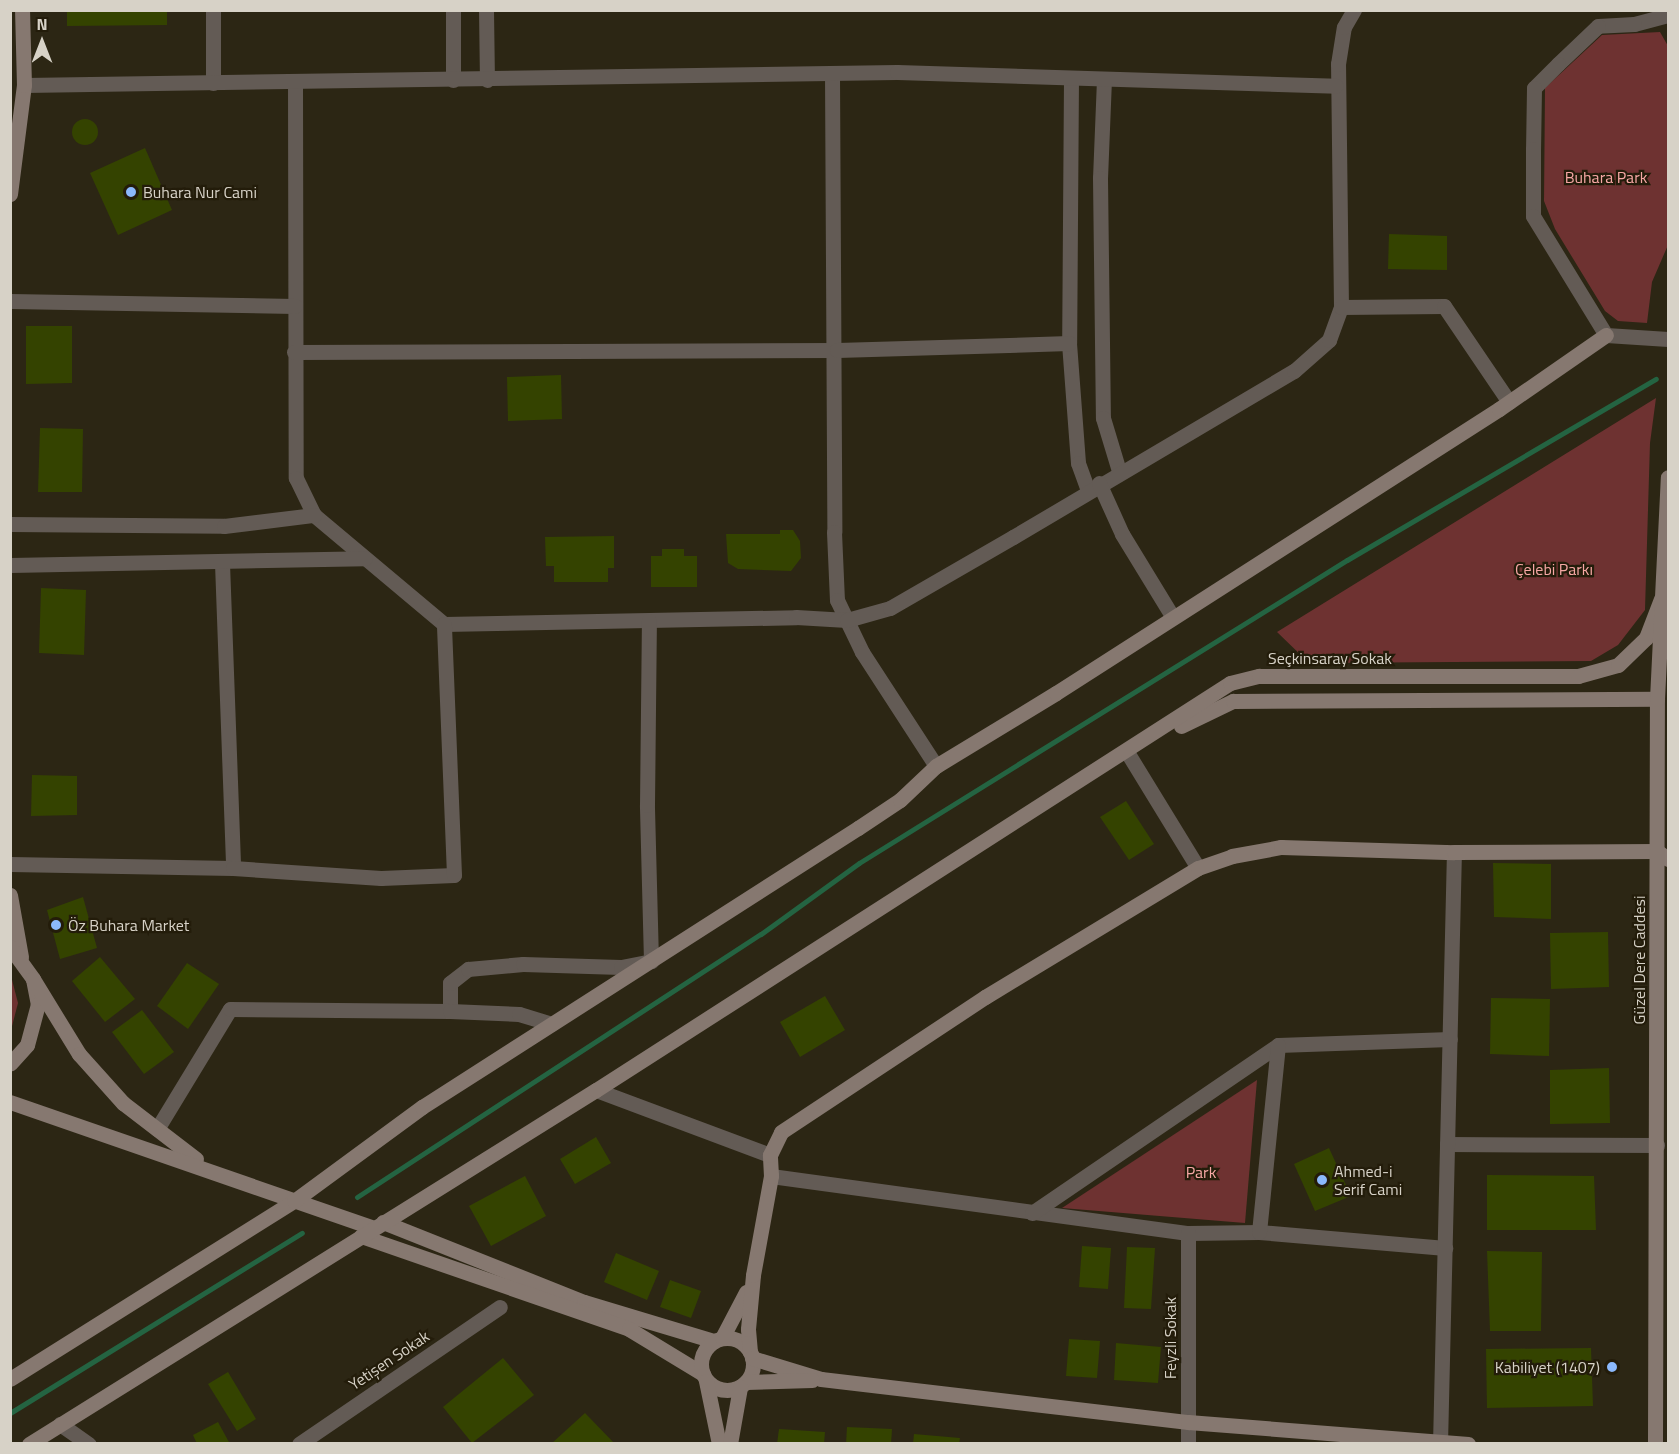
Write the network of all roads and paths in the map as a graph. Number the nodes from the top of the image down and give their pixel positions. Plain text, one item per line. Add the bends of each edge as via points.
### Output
1 (22, 10) edge
2 (213, 10) edge
3 (453, 10) edge
4 (486, 10) edge
5 (1354, 10) edge
6 (1641, 16) edge
7 (1666, 21) edge
8 (832, 74) junction
9 (1071, 78) junction
10 (1104, 79) junction
11 (453, 80) junction
12 (487, 80) junction
13 (295, 82) junction
14 (213, 83) junction
15 (24, 85) junction
16 (1336, 86) junction
17 (10, 194) edge
18 (10, 301) edge
19 (294, 306) junction
20 (1341, 307) junction
21 (1606, 336) junction
22 (1668, 339) edge
23 (1069, 343) junction
24 (832, 350) junction
25 (294, 352) junction
26 (1509, 402) junction
27 (1119, 471) junction
28 (1668, 477) edge
29 (1094, 487) junction
30 (315, 515) junction
31 (10, 524) edge
32 (365, 558) junction
33 (222, 563) junction
34 (10, 565) edge
35 (1662, 599) junction
36 (1172, 616) junction
37 (847, 620) junction
38 (649, 621) junction
39 (444, 624) junction
40 (1657, 699) junction
41 (1127, 752) junction
42 (936, 766) junction
43 (1454, 852) junction
44 (1663, 855) edge
45 (10, 864) edge
46 (233, 868) junction
47 (1198, 868) junction
48 (10, 895) edge
49 (16, 952) edge
50 (651, 961) junction
51 (33, 979) junction
52 (450, 1011) junction
53 (551, 1024) junction
54 (1450, 1039) junction
55 (1278, 1045) junction
56 (10, 1064) edge
57 (596, 1090) junction
58 (10, 1102) edge
59 (157, 1129) junction
60 (1447, 1144) junction
61 (1657, 1145) junction
62 (770, 1155) junction
63 (208, 1168) junction
64 (771, 1176) junction
65 (294, 1201) junction
66 (1032, 1213) junction
67 (372, 1229) junction
68 (1259, 1232) junction
69 (1188, 1233) junction
70 (1445, 1248) junction
71 (753, 1275) junction
72 (500, 1306) dead end
73 (718, 1340) junction
74 (751, 1355) junction
75 (10, 1378) edge
76 (704, 1378) junction
77 (821, 1379) junction
78 (743, 1384) junction
79 (1188, 1422) junction
80 (60, 1424) junction
81 (1440, 1442) edge
82 (29, 1443) edge
83 (89, 1443) edge
84 (299, 1443) edge
85 (719, 1443) edge
86 (730, 1443) edge
87 (1188, 1443) edge
88 (1468, 1443) edge
89 (1655, 1443) edge

1 - 15 street
2 - 14 street
3 - 11 street
4 - 12 street
5 - 16 street via 1344,27
6 - 7 street
6 - 21 street via 1598,26 1534,88 1533,216
8 - 9 street
8 - 12 street
8 - 24 street
9 - 10 street
9 - 23 street
10 - 16 street
10 - 27 street via 1100,178 1103,418
11 - 12 street
11 - 13 street
13 - 14 street
13 - 19 street
14 - 15 street
15 - 17 street
16 - 20 street
18 - 19 street
19 - 25 street
20 - 26 street via 1444,306
20 - 27 street via 1329,340 1294,371
21 - 22 street
21 - 26 street
23 - 24 street
23 - 29 street via 1078,463
24 - 25 street
24 - 37 street via 837,600
25 - 30 street via 296,478
26 - 36 street
27 - 29 street
28 - 35 street, Güzel Dere Caddesi
29 - 36 street
29 - 37 street via 890,608
30 - 31 street via 224,526
30 - 32 street
32 - 33 street
32 - 39 street
33 - 34 street
33 - 46 street
35 - 40 street, Güzel Dere Caddesi
35 - 41 street, Seçkinsaray Sokak via 1646,638 1618,664 1578,676 1259,676 1230,683
36 - 42 street
37 - 38 street via 796,617
37 - 42 street via 862,651
38 - 39 street
38 - 50 street via 647,805
39 - 46 street via 454,875 381,878
40 - 41 street via 1233,701
40 - 44 street, Güzel Dere Caddesi
41 - 47 street
41 - 57 street
42 - 50 street via 891,806
43 - 44 street
43 - 47 street via 1281,847 1232,856
43 - 54 street
44 - 61 street, Güzel Dere Caddesi
45 - 46 street
47 - 62 street via 985,997 781,1132
48 - 49 street
49 - 51 street
50 - 52 street via 621,967 523,964 468,969 450,983
50 - 53 street
51 - 56 street via 38,1004 35,1025 27,1045
51 - 59 street via 79,1054 123,1103
52 - 53 street via 519,1014
52 - 59 street via 230,1009
53 - 65 street via 422,1107
54 - 55 street
54 - 60 street
55 - 66 street
55 - 68 street
57 - 62 street
57 - 67 street
58 - 63 street
59 - 63 street
60 - 61 street
60 - 70 street
61 - 89 street, Güzel Dere Caddesi
62 - 64 street
63 - 65 street
64 - 66 street
64 - 71 street
65 - 67 street
65 - 75 street
66 - 69 street
67 - 73 street via 584,1302
67 - 76 street via 629,1329
67 - 80 street
68 - 69 street
68 - 70 street
69 - 79 street, Feyzli Sokak
70 - 81 street
71 - 73 street via 738,1315
71 - 74 street via 748,1329
72 - 84 street, Yetişen Sokak
73 - 74 street via 739,1341
73 - 76 street via 702,1355
74 - 77 street
74 - 78 street via 752,1371
76 - 78 street via 726,1390
76 - 85 street
77 - 78 street
77 - 79 street
78 - 86 street
79 - 81 street
79 - 87 street, Feyzli Sokak
80 - 82 street
80 - 83 street
81 - 88 street

